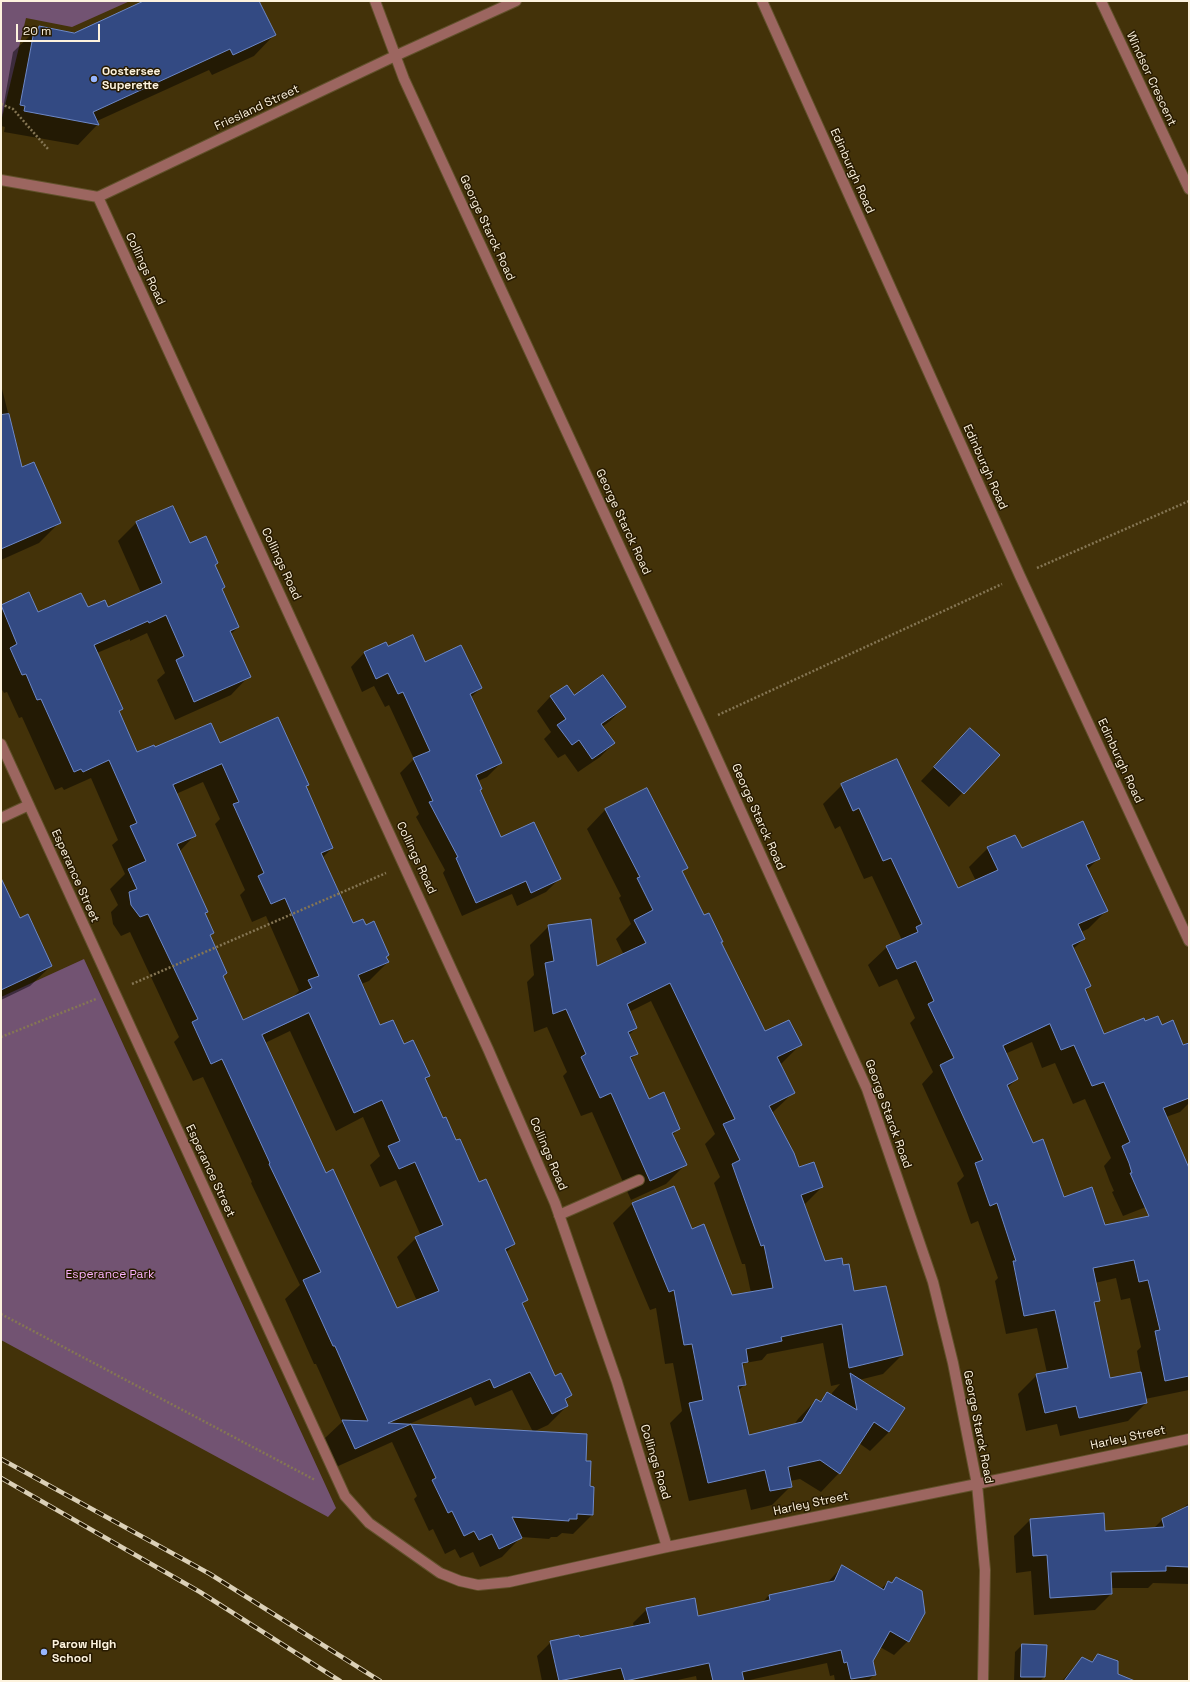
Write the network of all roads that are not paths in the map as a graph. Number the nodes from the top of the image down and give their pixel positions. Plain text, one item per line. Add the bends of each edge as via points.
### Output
1 (375, 1) edge
2 (516, 1) edge
3 (762, 1) edge
4 (1101, 1) edge
5 (395, 56) junction
6 (1, 180) edge
7 (1189, 189) edge
8 (98, 197) junction
9 (1, 744) edge
10 (29, 805) junction
11 (1, 818) edge
12 (1189, 941) edge
13 (639, 1180) dead end
14 (559, 1214) junction
15 (1189, 1438) edge
16 (977, 1484) junction
17 (667, 1547) junction
18 (440, 1573) joint
19 (983, 1681) edge

1 - 5 street, George Starck Road
2 - 5 street, Friesland Street
3 - 12 street, Edinburgh Road via 1020,576
4 - 7 street, Windsor Crescent
5 - 8 street, Friesland Street
5 - 16 street, George Starck Road via 867,1089 933,1282 953,1363
6 - 8 street
8 - 14 street, Collings Road via 488,1048
9 - 10 street, Esperance Street
10 - 11 street
10 - 18 street, Esperance Street via 344,1496 369,1523
13 - 14 street
14 - 17 street, Collings Road via 618,1382
15 - 16 street, Harley Street
16 - 17 street, Harley Street
16 - 19 street, George Starck Road via 985,1570
17 - 18 street, Harley Street via 495,1584 478,1585

